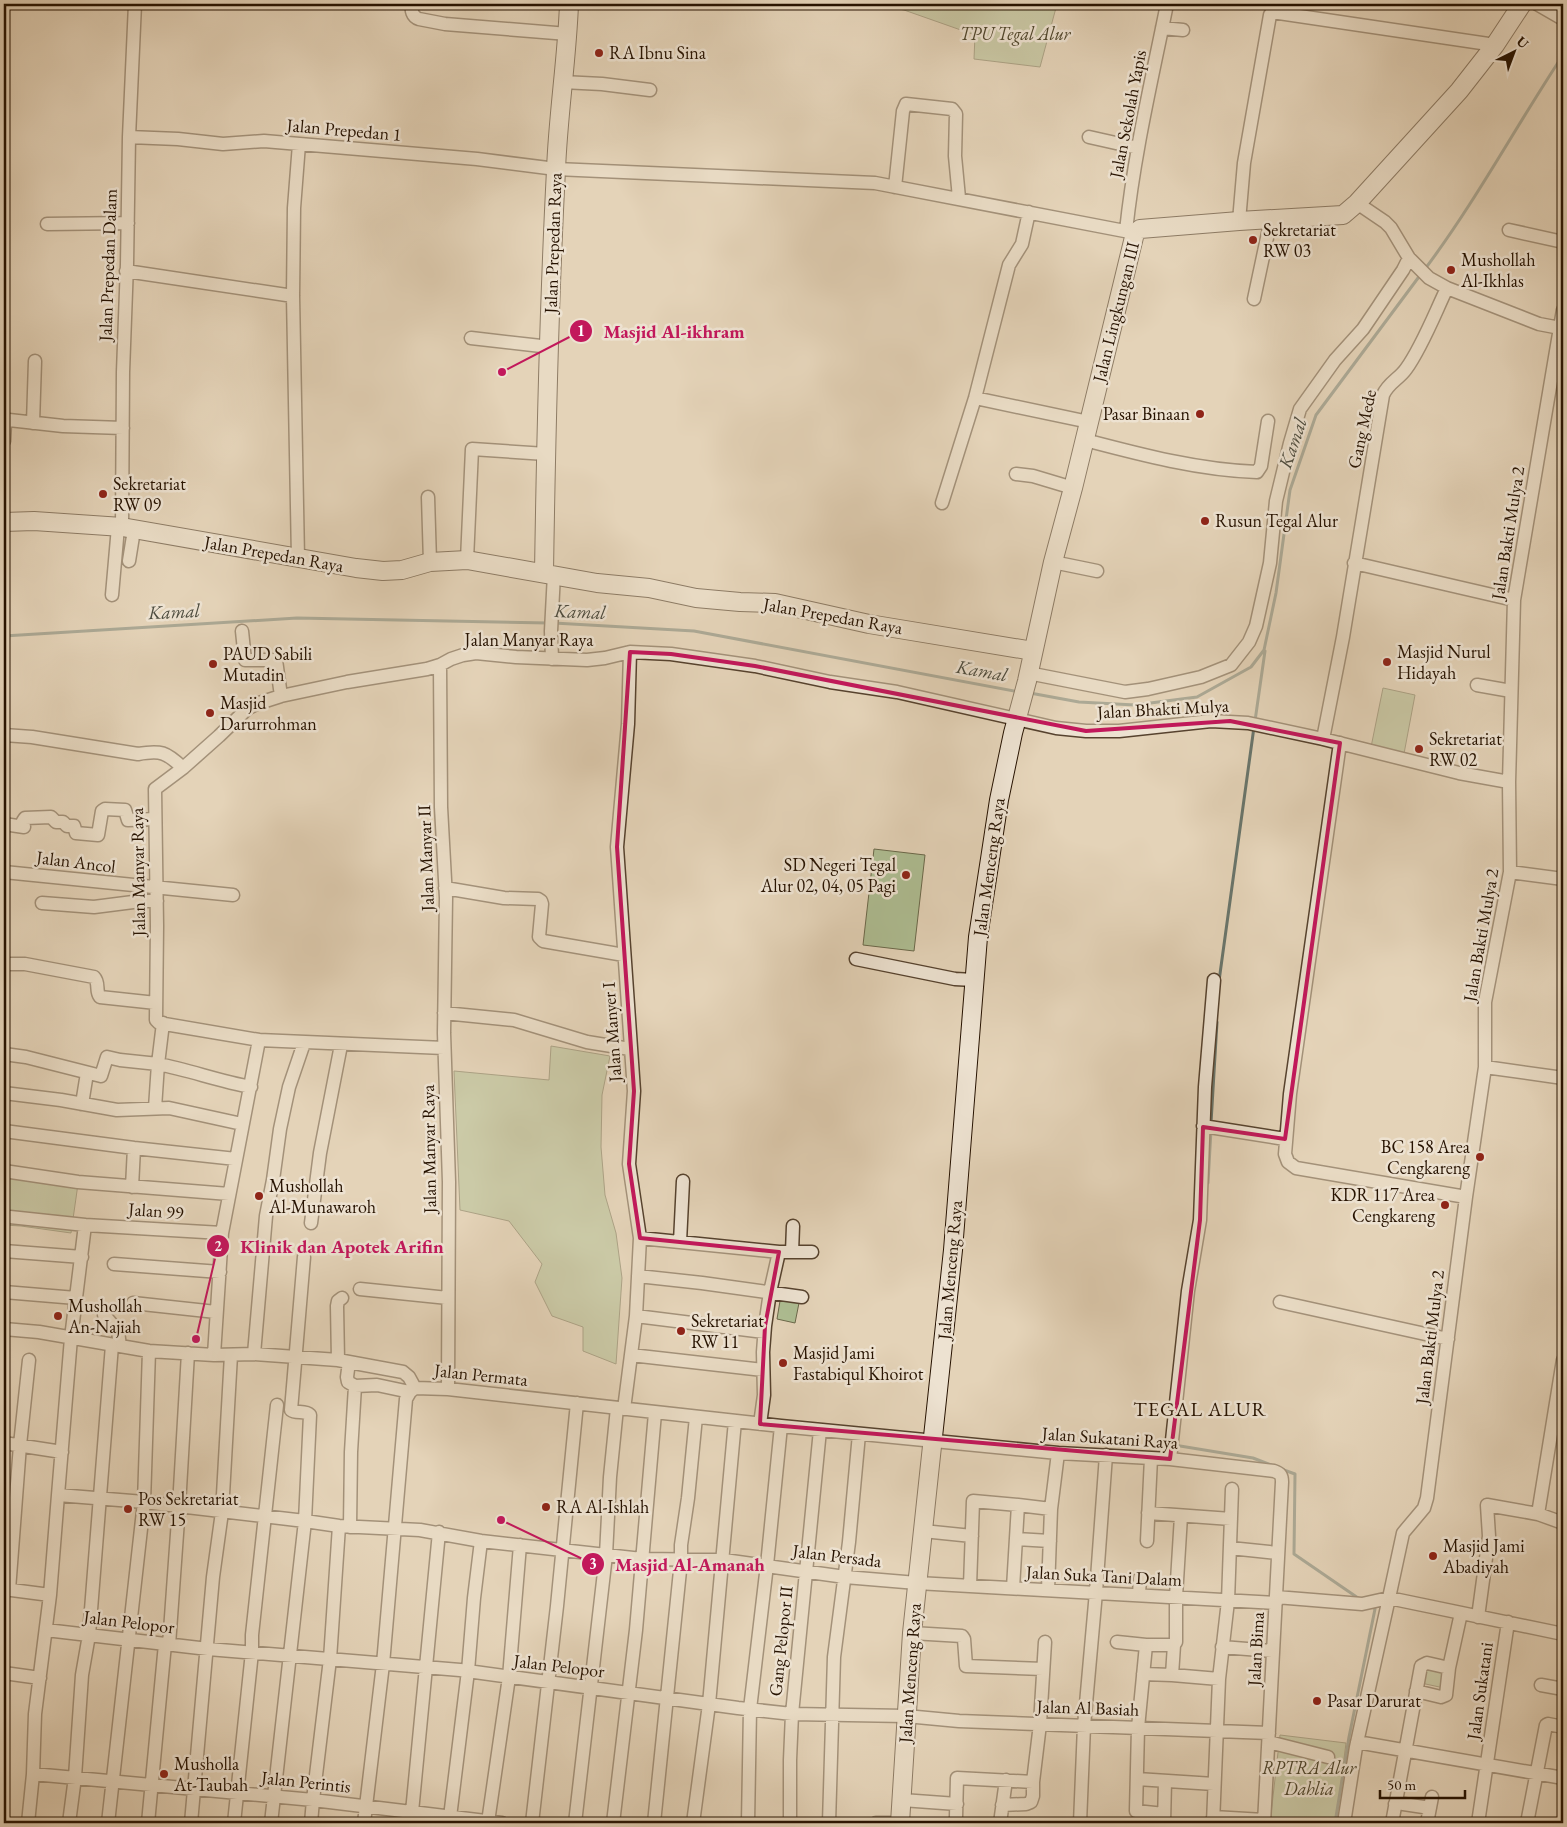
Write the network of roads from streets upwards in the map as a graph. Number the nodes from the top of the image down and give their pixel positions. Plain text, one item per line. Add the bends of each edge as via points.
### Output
1 (135, 4) edge
2 (412, 4) edge
3 (569, 4) edge
4 (1167, 4) edge
5 (1522, 4) edge
6 (1537, 4) edge
7 (1304, 10) edge
8 (1563, 19) edge
9 (1162, 28) junction
10 (1183, 30) dead end
11 (568, 34) junction
12 (1495, 44) junction
13 (562, 82) junction
14 (650, 90) dead end
15 (129, 137) junction
16 (1089, 137) dead end
17 (299, 144) junction
18 (1138, 148) junction
19 (556, 169) junction
20 (895, 187) junction
21 (959, 198) junction
22 (1357, 203) junction
23 (1029, 212) junction
24 (1271, 219) junction
25 (1239, 221) junction
26 (128, 223) junction
27 (47, 224) dead end
28 (1509, 230) dead end
29 (1131, 232) junction
30 (1563, 242) edge
31 (1410, 260) junction
32 (126, 271) junction
33 (1447, 288) junction
34 (293, 296) junction
35 (1254, 299) dead end
36 (1563, 310) edge
37 (1560, 328) junction
38 (472, 338) dead end
39 (550, 347) junction
40 (35, 361) dead end
41 (975, 398) junction
42 (1268, 421) dead end
43 (1089, 422) junction
44 (33, 423) junction
45 (123, 428) junction
46 (1085, 440) junction
47 (4, 441) edge
48 (546, 454) junction
49 (1016, 474) dead end
50 (1073, 488) junction
51 (428, 497) dead end
52 (942, 503) dead end
53 (4, 522) edge
54 (125, 528) junction
55 (298, 558) junction
56 (468, 560) junction
57 (129, 561) dead end
58 (430, 562) junction
59 (1053, 562) junction
60 (1354, 563) junction
61 (1097, 571) dead end
62 (549, 574) junction
63 (112, 595) dead end
64 (1514, 600) junction
65 (242, 631) dead end
66 (1033, 651) junction
67 (630, 652) junction
68 (552, 659) junction
69 (440, 666) junction
70 (1027, 677) junction
71 (1477, 685) dead end
72 (1511, 691) junction
73 (281, 696) junction
74 (1019, 711) junction
75 (4, 735) edge
76 (1323, 739) junction
77 (1340, 743) junction
78 (183, 768) junction
79 (1509, 782) junction
80 (156, 819) junction
81 (4, 824) edge
82 (4, 872) edge
83 (1510, 872) junction
84 (1563, 879) edge
85 (446, 888) junction
86 (157, 895) junction
87 (233, 895) dead end
88 (42, 903) dead end
89 (624, 955) junction
90 (856, 959) dead end
91 (4, 964) edge
92 (974, 980) junction
93 (1214, 980) dead end
94 (156, 1003) junction
95 (444, 1013) junction
96 (163, 1023) junction
97 (259, 1040) junction
98 (304, 1043) junction
99 (341, 1045) junction
100 (444, 1048) junction
101 (630, 1048) junction
102 (4, 1054) edge
103 (158, 1064) junction
104 (1486, 1067) junction
105 (87, 1073) junction
106 (1563, 1078) edge
107 (251, 1087) junction
108 (4, 1093) edge
109 (82, 1104) junction
110 (155, 1108) junction
111 (242, 1124) junction
112 (1208, 1127) junction
113 (4, 1131) edge
114 (1285, 1139) junction
115 (134, 1148) junction
116 (236, 1159) junction
117 (4, 1171) edge
118 (683, 1181) dead end
119 (132, 1187) junction
120 (229, 1194) junction
121 (1466, 1197) junction
122 (10, 1217) dead end
123 (311, 1223) dead end
124 (86, 1224) junction
125 (793, 1226) dead end
126 (222, 1232) junction
127 (640, 1238) junction
128 (680, 1242) junction
129 (4, 1251) edge
130 (785, 1252) junction
131 (812, 1252) dead end
132 (82, 1257) junction
133 (304, 1257) dead end
134 (114, 1264) dead end
135 (220, 1272) junction
136 (638, 1276) junction
137 (360, 1289) dead end
138 (4, 1292) edge
139 (770, 1292) junction
140 (802, 1297) dead end
141 (76, 1298) junction
142 (342, 1298) dead end
143 (448, 1298) junction
144 (1280, 1302) dead end
145 (133, 1303) dead end
146 (216, 1312) junction
147 (104, 1315) dead end
148 (636, 1316) junction
149 (4, 1329) edge
150 (764, 1332) junction
151 (71, 1338) junction
152 (1448, 1339) junction
153 (116, 1346) junction
154 (149, 1350) junction
155 (188, 1353) junction
156 (231, 1354) junction
157 (254, 1354) junction
158 (214, 1355) junction
159 (630, 1355) junction
160 (296, 1358) junction
161 (29, 1360) dead end
162 (1563, 1360) edge
163 (344, 1361) junction
164 (763, 1370) junction
165 (355, 1386) junction
166 (448, 1389) junction
167 (412, 1390) junction
168 (577, 1403) junction
169 (277, 1405) dead end
170 (621, 1408) junction
171 (655, 1413) junction
172 (696, 1417) junction
173 (736, 1422) junction
174 (760, 1424) junction
175 (781, 1426) junction
176 (820, 1430) junction
177 (859, 1434) junction
178 (933, 1440) junction
179 (4, 1443) edge
180 (20, 1445) junction
181 (62, 1452) junction
182 (1058, 1453) junction
183 (1106, 1455) junction
184 (1151, 1458) junction
185 (1170, 1460) junction
186 (1282, 1477) joint
187 (1232, 1489) dead end
188 (58, 1496) junction
189 (100, 1499) junction
190 (144, 1502) junction
191 (1018, 1505) junction
192 (179, 1506) junction
193 (1051, 1509) junction
194 (222, 1512) junction
195 (1148, 1513) junction
196 (1538, 1514) junction
197 (1181, 1516) junction
198 (265, 1517) junction
199 (1231, 1519) junction
200 (304, 1521) junction
201 (1563, 1523) edge
202 (344, 1526) junction
203 (394, 1528) junction
204 (439, 1532) junction
205 (923, 1532) junction
206 (972, 1536) junction
207 (1016, 1539) junction
208 (1050, 1540) junction
209 (482, 1541) junction
210 (1147, 1541) dead end
211 (520, 1545) junction
212 (1230, 1548) junction
213 (562, 1550) junction
214 (1278, 1553) junction
215 (606, 1555) junction
216 (642, 1559) junction
217 (681, 1560) junction
218 (724, 1560) junction
219 (767, 1565) junction
220 (806, 1570) junction
221 (845, 1577) junction
222 (1140, 1578) dead end
223 (924, 1583) junction
224 (970, 1586) junction
225 (1013, 1588) junction
226 (6, 1590) edge
227 (1048, 1590) junction
228 (1096, 1592) junction
229 (1139, 1594) junction
230 (50, 1595) junction
231 (1176, 1597) junction
232 (1389, 1598) junction
233 (1276, 1600) junction
234 (1228, 1601) junction
235 (1461, 1613) junction
236 (1478, 1617) junction
237 (1508, 1622) junction
238 (46, 1630) junction
239 (912, 1633) junction
240 (1563, 1634) edge
241 (88, 1639) junction
242 (128, 1640) junction
243 (1045, 1642) dead end
244 (1117, 1642) dead end
245 (167, 1644) junction
246 (1146, 1645) junction
247 (1174, 1645) junction
248 (1222, 1647) junction
249 (208, 1648) junction
250 (1274, 1651) junction
251 (252, 1652) junction
252 (289, 1656) junction
253 (330, 1659) junction
254 (383, 1664) junction
255 (425, 1667) junction
256 (1450, 1668) junction
257 (1044, 1669) junction
258 (468, 1671) junction
259 (4, 1673) edge
260 (1143, 1674) junction
261 (1172, 1675) junction
262 (509, 1677) junction
263 (40, 1678) junction
264 (1218, 1679) junction
265 (548, 1682) junction
266 (1541, 1685) dead end
267 (590, 1688) junction
268 (1563, 1690) edge
269 (1416, 1691) junction
270 (629, 1692) junction
271 (667, 1699) junction
272 (709, 1704) junction
273 (750, 1709) junction
274 (792, 1714) junction
275 (832, 1714) junction
276 (906, 1716) junction
277 (1040, 1724) junction
278 (1084, 1726) junction
279 (1563, 1727) edge
280 (1138, 1728) junction
281 (1216, 1731) junction
282 (1269, 1738) junction
283 (1357, 1742) junction
284 (1405, 1751) junction
285 (1328, 1757) dead end
286 (1487, 1766) junction
287 (33, 1774) junction
288 (1535, 1774) junction
289 (75, 1777) junction
290 (1563, 1778) edge
291 (1136, 1779) junction
292 (112, 1780) junction
293 (1006, 1780) junction
294 (1165, 1781) junction
295 (1033, 1782) junction
296 (152, 1784) junction
297 (1214, 1784) junction
298 (195, 1789) junction
299 (237, 1793) junction
300 (274, 1796) junction
301 (313, 1800) junction
302 (902, 1800) junction
303 (956, 1804) junction
304 (1002, 1804) junction
305 (1395, 1804) junction
306 (366, 1807) junction
307 (412, 1812) junction
308 (450, 1817) junction
309 (956, 1817) dead end
310 (1164, 1818) edge
311 (1213, 1820) edge
312 (1264, 1821) edge
313 (488, 1822) junction
314 (28, 1823) edge
315 (69, 1823) edge
316 (108, 1823) edge
317 (148, 1823) edge
318 (191, 1823) edge
319 (234, 1823) edge
320 (272, 1823) edge
321 (311, 1823) edge
322 (364, 1823) edge
323 (502, 1823) edge
324 (532, 1823) edge
325 (575, 1823) edge
326 (614, 1823) edge
327 (654, 1823) edge
328 (693, 1823) edge
329 (748, 1823) edge
330 (790, 1823) edge
331 (829, 1823) edge
332 (876, 1823) edge
333 (900, 1823) edge
334 (1000, 1823) edge
335 (1080, 1823) edge
336 (1344, 1823) edge
337 (1392, 1823) edge
338 (1427, 1823) edge
339 (1478, 1823) edge
340 (1527, 1823) edge

1 - 15 street, Jalan Prepedan Dalam
2 - 11 street via 416,18 445,24
3 - 11 street, Jalan Prepedan Raya
4 - 9 street, Jalan Sekolah Yapis
5 - 12 street, Jalan Lingkungan III
6 - 8 street
7 - 12 street via 1395,29
7 - 25 street via 1273,11 1270,14 1244,163
9 - 10 street
9 - 18 street, Jalan Sekolah Yapis
11 - 13 street, Jalan Prepedan Raya
12 - 22 street, Jalan Lingkungan III via 1460,91
13 - 14 street
13 - 19 street, Jalan Prepedan Raya
15 - 17 street, Jalan Prepedan 1 via 178,138 223,144 264,141
15 - 26 street, Jalan Prepedan Dalam
16 - 18 street
17 - 19 street, Jalan Prepedan 1
17 - 34 street
18 - 29 street, Jalan Sekolah Yapis via 1130,194
19 - 20 street, Jalan Prepedan 1 via 875,183
19 - 39 street, Jalan Prepedan Raya
20 - 21 street
20 - 21 street via 906,104 952,109 956,114
21 - 23 street
22 - 24 street, Jalan Lingkungan III via 1343,215
22 - 31 street via 1391,228
23 - 29 street
23 - 41 street via 1022,244 1009,265
24 - 25 street, Jalan Lingkungan III
24 - 35 street
25 - 29 street, Jalan Lingkungan III
26 - 27 street
26 - 32 street, Jalan Prepedan Dalam
28 - 30 street
29 - 43 street, Jalan Lingkungan III
31 - 33 street via 1428,278
31 - 70 street via 1363,329 1335,360 1300,409 1276,501 1270,563 1256,626 1239,657 1231,665 1201,677 1125,692
32 - 34 street
32 - 45 street, Jalan Prepedan Dalam
33 - 37 street via 1539,324
33 - 60 street, Gang Mede via 1414,356 1383,395
34 - 55 street
36 - 37 street, Jalan Bakti Mulya 2
37 - 64 street, Jalan Bakti Mulya 2
38 - 39 street
39 - 48 street, Jalan Prepedan Raya
40 - 44 street
41 - 43 street
41 - 52 street
42 - 46 street via 1261,466 1256,472 1157,458
43 - 46 street, Jalan Lingkungan III
44 - 45 street
44 - 47 street via 6,421
45 - 54 street, Jalan Prepedan Dalam
46 - 50 street, Jalan Lingkungan III
48 - 56 street via 472,449
48 - 62 street, Jalan Prepedan Raya
49 - 50 street
50 - 59 street, Jalan Lingkungan III
51 - 58 street
53 - 54 street, Jalan Prepedan Raya
54 - 55 street, Jalan Prepedan Raya
54 - 57 street
54 - 63 street
55 - 58 street, Jalan Prepedan Raya via 383,571 402,570
56 - 58 street, Jalan Prepedan Raya
56 - 62 street, Jalan Prepedan Raya
59 - 61 street
59 - 66 street, Jalan Lingkungan III
60 - 64 street
60 - 76 street, Gang Mede
62 - 66 street, Jalan Prepedan Raya via 696,598 775,603 869,624
62 - 68 street
64 - 72 street, Jalan Bakti Mulya 2
65 - 73 street via 245,660 276,660
66 - 70 street, Jalan Lingkungan III
67 - 68 street, Jalan Manyar Raya via 587,660
67 - 74 street, Jalan Manyar Raya via 671,654 755,666 830,682
67 - 89 street, Jalan Manyer I via 628,724 616,847
68 - 69 street, Jalan Manyar Raya via 463,654
69 - 73 street, Jalan Manyar Raya
69 - 85 street, Jalan Manyar II via 441,807
70 - 74 street, Jalan Lingkungan III
71 - 72 street
72 - 79 street, Jalan Bakti Mulya 2
73 - 78 street, Jalan Manyar Raya via 247,709
74 - 76 street, Jalan Bhakti Mulya via 1056,728 1086,731 1211,722 1248,723
74 - 92 street, Jalan Menceng Raya via 999,800
75 - 78 street via 138,754 156,751
76 - 77 street, Jalan Bhakti Mulya
77 - 79 street, Jalan Bhakti Mulya
77 - 114 street
78 - 80 street, Jalan Manyar Raya via 155,789
79 - 83 street, Jalan Bakti Mulya 2
80 - 81 street via 127,820 125,810 104,809 98,835 76,833 74,826 56,822 51,817 25,818 24,827
80 - 86 street, Jalan Manyar Raya
82 - 86 street, Jalan Ancol
83 - 84 street
83 - 104 street, Jalan Bakti Mulya 2 via 1485,1002
85 - 89 street via 504,898 538,899 542,901 540,940
85 - 95 street, Jalan Manyar II
86 - 87 street, Jalan Ancol
86 - 88 street via 141,901 94,907
86 - 94 street, Jalan Manyar Raya
89 - 101 street, Jalan Manyer I
90 - 92 street
91 - 94 street via 25,964 94,977 100,998
92 - 178 street, Jalan Menceng Raya via 953,1250
93 - 112 street via 1205,1087
94 - 96 street, Jalan Manyar Raya via 156,1020
95 - 100 street, Jalan Manyar II
95 - 101 street via 514,1020 587,1042
96 - 97 street
96 - 103 street
97 - 98 street
97 - 107 street
98 - 99 street
98 - 157 street via 287,1096 266,1216
99 - 100 street
99 - 123 street via 320,1153
100 - 143 street, Jalan Manyar Raya via 449,1182
101 - 127 street, Jalan Manyer I via 634,1092 629,1164
102 - 105 street
103 - 105 street via 107,1056 101,1076
103 - 107 street
103 - 110 street
104 - 106 street
104 - 121 street, Jalan Bakti Mulya 2
105 - 109 street
107 - 111 street
108 - 109 street
109 - 110 street via 117,1110
110 - 111 street via 169,1108
111 - 116 street
112 - 114 street
112 - 185 street via 1200,1220 1188,1291
113 - 115 street
114 - 121 street via 1286,1158 1296,1168
115 - 116 street
115 - 119 street
116 - 120 street
117 - 119 street
118 - 128 street
119 - 120 street
120 - 126 street
121 - 152 street, Jalan Bakti Mulya 2
122 - 124 street, Jalan 99
124 - 126 street, Jalan 99
124 - 132 street
125 - 130 street
126 - 135 street
127 - 128 street
127 - 136 street, Jalan Manyer I
128 - 130 street
129 - 132 street
130 - 131 street
130 - 139 street
132 - 141 street
133 - 160 street
134 - 135 street
135 - 146 street
136 - 139 street
136 - 148 street, Jalan Manyer I
137 - 143 street
138 - 141 street
139 - 140 street
139 - 150 street
141 - 151 street
142 - 163 street via 337,1306
143 - 166 street, Jalan Manyar Raya
144 - 152 street
145 - 146 street
146 - 158 street
147 - 153 street via 118,1331
148 - 150 street
148 - 159 street, Jalan Manyer I
149 - 151 street, Jalan Permata
150 - 164 street
151 - 153 street, Jalan Permata
151 - 181 street
152 - 232 street, Jalan Bakti Mulya 2 via 1427,1498 1424,1508 1403,1533
153 - 154 street, Jalan Permata
153 - 189 street
154 - 155 street, Jalan Permata
154 - 190 street
155 - 158 street, Jalan Permata
155 - 192 street
156 - 157 street, Jalan Permata
156 - 158 street, Jalan Permata
156 - 194 street
157 - 160 street, Jalan Permata
159 - 164 street
159 - 170 street, Jalan Manyer I
160 - 163 street, Jalan Permata
160 - 200 street via 291,1410 310,1415
161 - 180 street
162 - 196 street
163 - 165 street via 348,1382
163 - 167 street, Jalan Permata via 403,1372 409,1377
164 - 174 street
165 - 167 street via 377,1385
165 - 202 street
166 - 167 street, Jalan Permata
166 - 168 street, Jalan Permata
167 - 203 street via 406,1399
168 - 170 street, Jalan Permata
168 - 213 street
169 - 198 street
170 - 171 street, Jalan Permata
170 - 215 street, Jalan Manyer I via 610,1477
171 - 172 street, Jalan Permata
171 - 216 street
172 - 173 street, Jalan Permata
172 - 217 street
173 - 174 street, Jalan Permata
173 - 218 street
174 - 175 street, Jalan Permata
175 - 176 street, Jalan Permata
175 - 219 street
176 - 177 street, Jalan Permata
176 - 220 street, Gang Pelopor II
177 - 178 street, Jalan Permata
177 - 221 street
178 - 182 street, Jalan Sukatani Raya
178 - 205 street, Jalan Menceng Raya
179 - 180 street
180 - 181 street
180 - 226 street
181 - 188 street
182 - 183 street, Jalan Sukatani Raya
182 - 193 street
183 - 184 street, Jalan Sukatani Raya
183 - 228 street
184 - 185 street, Jalan Sukatani Raya
184 - 195 street
185 - 186 street, Jalan Sukatani Raya via 1274,1471
186 - 214 street, Jalan Bima
187 - 199 street
188 - 189 street, Jalan Persada
188 - 230 street
189 - 190 street, Jalan Persada
189 - 241 street
190 - 192 street, Jalan Persada
190 - 242 street
191 - 193 street
191 - 206 street via 973,1501
191 - 207 street
192 - 194 street, Jalan Persada
192 - 245 street
193 - 208 street
194 - 198 street, Jalan Persada
194 - 249 street
195 - 197 street
195 - 210 street
196 - 201 street
196 - 236 street via 1487,1505 1489,1536
197 - 199 street
197 - 231 street
198 - 200 street, Jalan Persada
198 - 251 street
199 - 212 street
200 - 202 street, Jalan Persada
200 - 252 street
202 - 203 street, Jalan Persada
202 - 253 street
203 - 204 street, Jalan Persada
203 - 254 street
204 - 209 street, Jalan Persada
204 - 255 street
205 - 206 street
205 - 223 street, Jalan Menceng Raya
206 - 224 street
207 - 208 street
207 - 225 street
208 - 227 street
209 - 211 street, Jalan Persada
209 - 258 street
211 - 213 street, Jalan Persada
211 - 262 street
212 - 214 street
212 - 234 street
213 - 215 street, Jalan Persada
213 - 265 street
214 - 233 street, Jalan Bima
215 - 216 street, Jalan Persada
215 - 267 street, Jalan Manyer I
216 - 217 street, Jalan Persada
216 - 270 street
217 - 218 street, Jalan Persada
217 - 271 street
218 - 219 street, Jalan Persada
218 - 272 street
219 - 220 street, Jalan Persada
219 - 273 street
220 - 221 street, Jalan Persada
220 - 274 street, Gang Pelopor II
221 - 223 street, Jalan Persada
221 - 275 street via 834,1657
222 - 229 street
223 - 224 street, Jalan Suka Tani Dalam
223 - 239 street, Jalan Menceng Raya
224 - 225 street, Jalan Suka Tani Dalam
225 - 227 street, Jalan Suka Tani Dalam
226 - 230 street
227 - 228 street, Jalan Suka Tani Dalam
228 - 229 street, Jalan Suka Tani Dalam
228 - 278 street
229 - 231 street, Jalan Suka Tani Dalam
230 - 238 street
231 - 234 street, Jalan Suka Tani Dalam
231 - 247 street
232 - 233 street, Jalan Suka Tani Dalam via 1367,1603
232 - 235 street
232 - 283 street, Jalan Bakti Mulya 2
233 - 234 street, Jalan Suka Tani Dalam
233 - 250 street, Jalan Bima
234 - 248 street
235 - 236 street
235 - 256 street
236 - 237 street
237 - 240 street
237 - 286 street, Jalan Sukatani
238 - 241 street, Jalan Pelopor
238 - 263 street
239 - 257 street via 962,1636 966,1666
239 - 276 street, Jalan Menceng Raya
241 - 242 street, Jalan Pelopor
241 - 289 street via 82,1675
242 - 245 street, Jalan Pelopor
242 - 292 street
243 - 257 street
244 - 246 street
245 - 249 street, Jalan Pelopor
245 - 296 street
246 - 247 street
246 - 260 street
247 - 261 street
248 - 250 street
248 - 264 street
249 - 251 street, Jalan Pelopor
249 - 298 street
250 - 282 street, Jalan Bima
251 - 252 street, Jalan Pelopor
251 - 299 street
252 - 253 street, Jalan Pelopor
252 - 300 street
253 - 254 street, Jalan Pelopor
253 - 301 street
254 - 255 street, Jalan Pelopor
254 - 306 street
255 - 258 street, Jalan Pelopor
255 - 307 street
256 - 269 street via 1424,1663
256 - 269 street via 1444,1697
257 - 277 street
258 - 262 street, Jalan Pelopor
258 - 308 street
259 - 263 street
260 - 261 street
260 - 280 street
261 - 264 street
262 - 265 street, Jalan Pelopor
262 - 313 street
263 - 287 street
264 - 281 street
265 - 267 street, Jalan Pelopor
265 - 324 street
266 - 268 street
267 - 270 street, Jalan Pelopor
267 - 325 street, Jalan Manyer I
269 - 284 street
270 - 271 street, Jalan Pelopor
270 - 326 street
271 - 272 street, Jalan Pelopor
271 - 327 street
272 - 273 street, Jalan Pelopor
272 - 328 street
273 - 274 street, Jalan Pelopor
273 - 329 street
274 - 275 street, Jalan Pelopor
274 - 330 street, Gang Pelopor II
275 - 276 street, Jalan Pelopor
275 - 331 street
276 - 277 street, Jalan Al Basiah
276 - 302 street, Jalan Menceng Raya
277 - 278 street, Jalan Al Basiah
277 - 295 street
278 - 280 street, Jalan Al Basiah
278 - 335 street
279 - 288 street via 1547,1724
280 - 281 street, Jalan Al Basiah
280 - 291 street
281 - 282 street, Jalan Al Basiah
281 - 297 street
282 - 285 street, Jalan Al Basiah
282 - 312 street, Jalan Bima
283 - 284 street, Jalan Sukatani
283 - 336 street, Jalan Bakti Mulya 2
284 - 286 street, Jalan Sukatani
284 - 305 street
286 - 288 street, Jalan Sukatani
286 - 339 street
287 - 289 street, Jalan Perintis
287 - 314 street
288 - 290 street, Jalan Sukatani
288 - 340 street
289 - 292 street, Jalan Perintis
289 - 315 street
291 - 294 street
291 - 310 street via 1136,1811
292 - 296 street, Jalan Perintis
292 - 316 street
293 - 295 street
293 - 303 street via 957,1778
293 - 304 street
294 - 297 street
294 - 310 street
295 - 304 street via 1031,1802
296 - 298 street, Jalan Perintis
296 - 317 street
297 - 311 street
298 - 299 street, Jalan Perintis
298 - 318 street
299 - 300 street, Jalan Perintis
299 - 319 street
300 - 301 street, Jalan Perintis
300 - 320 street
301 - 306 street, Jalan Perintis
301 - 321 street
302 - 303 street
302 - 333 street, Jalan Menceng Raya
303 - 309 street
304 - 334 street
305 - 337 street
305 - 338 street via 1431,1802
306 - 307 street, Jalan Perintis
306 - 322 street
307 - 308 street, Jalan Perintis
308 - 313 street, Jalan Perintis
311 - 312 street
313 - 323 street, Jalan Perintis
332 - 333 street

